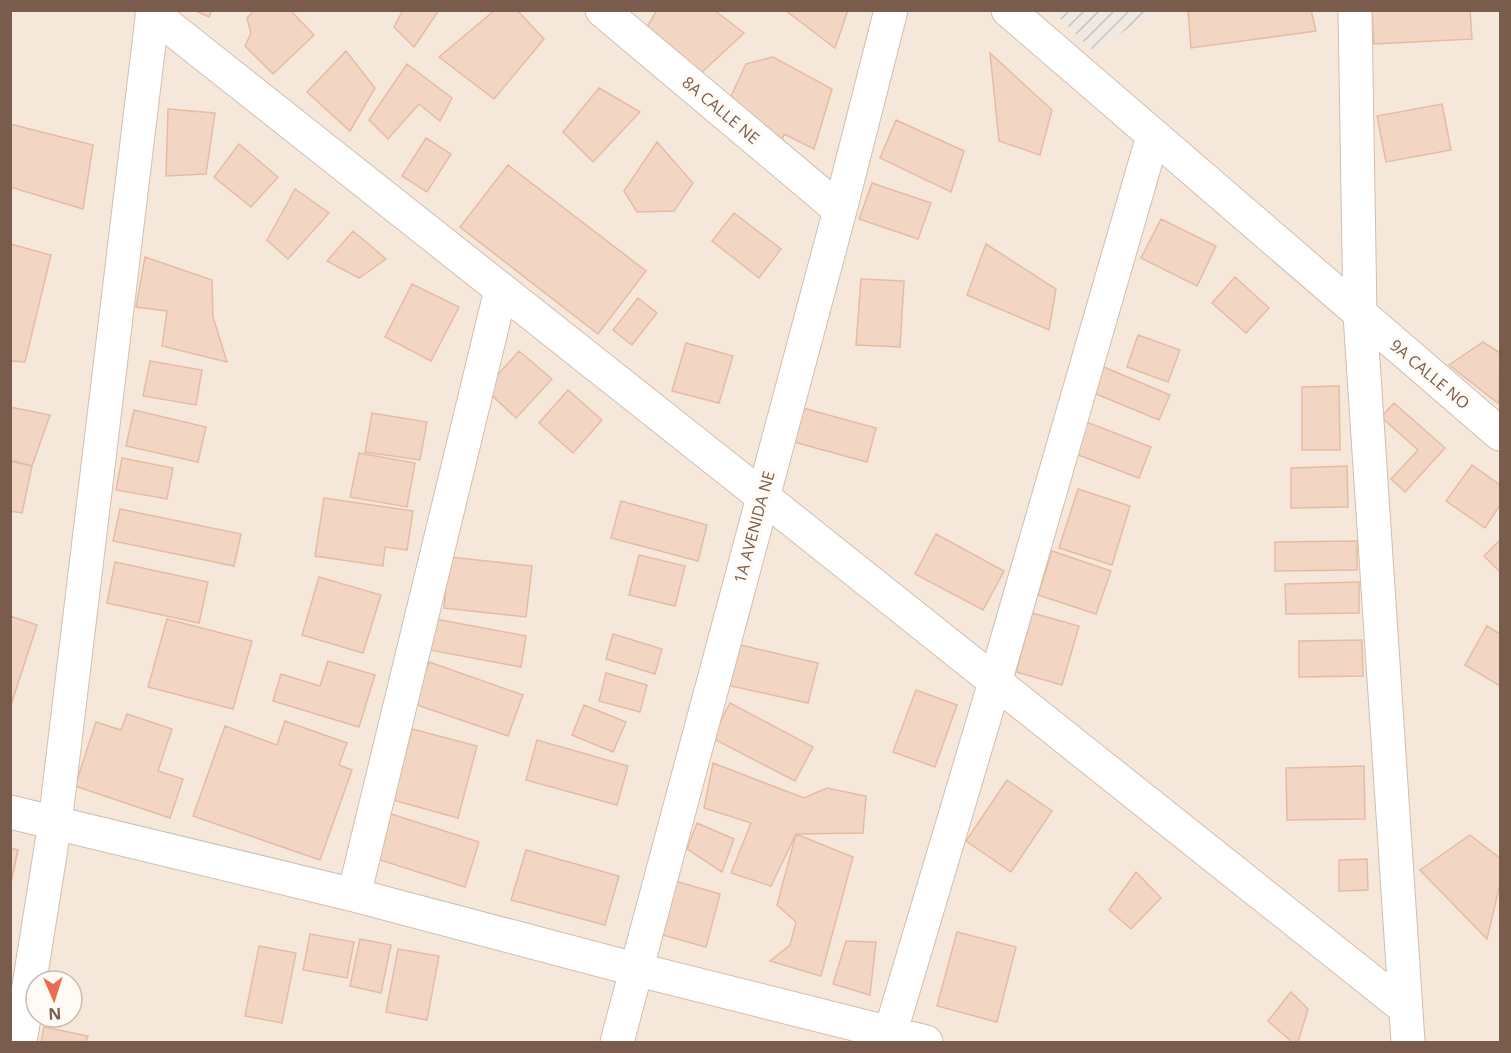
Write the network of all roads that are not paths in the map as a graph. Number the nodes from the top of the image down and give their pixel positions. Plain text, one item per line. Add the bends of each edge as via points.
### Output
1 (602, 10) edge
2 (891, 10) edge
3 (1008, 10) edge
4 (1355, 10) edge
5 (152, 12) edge
6 (1153, 136) junction
7 (840, 210) junction
8 (501, 290) junction
9 (1360, 315) junction
10 (1500, 434) edge
11 (762, 496) junction
12 (995, 682) junction
13 (10, 812) edge
14 (55, 823) junction
15 (354, 895) junction
16 (638, 970) junction
17 (1405, 1008) junction
18 (890, 1034) junction
19 (20, 1042) edge
20 (617, 1042) edge
21 (926, 1042) edge
22 (1408, 1042) edge

1 - 7 street, 8A CALLE NE
2 - 7 street, 1A AVENIDA NE
3 - 6 street, 9A CALLE NO
4 - 9 street
5 - 8 street
5 - 14 street
6 - 9 street, 9A CALLE NO
6 - 12 street
7 - 11 street, 1A AVENIDA NE
8 - 11 street
8 - 15 street
9 - 10 street, 9A CALLE NO
9 - 17 street
11 - 12 street
11 - 16 street, 1A AVENIDA NE
12 - 17 street
12 - 18 street
13 - 14 street
14 - 15 street
14 - 19 street
15 - 16 street
16 - 18 street
16 - 20 street, 1A AVENIDA NE
17 - 22 street
18 - 21 street

